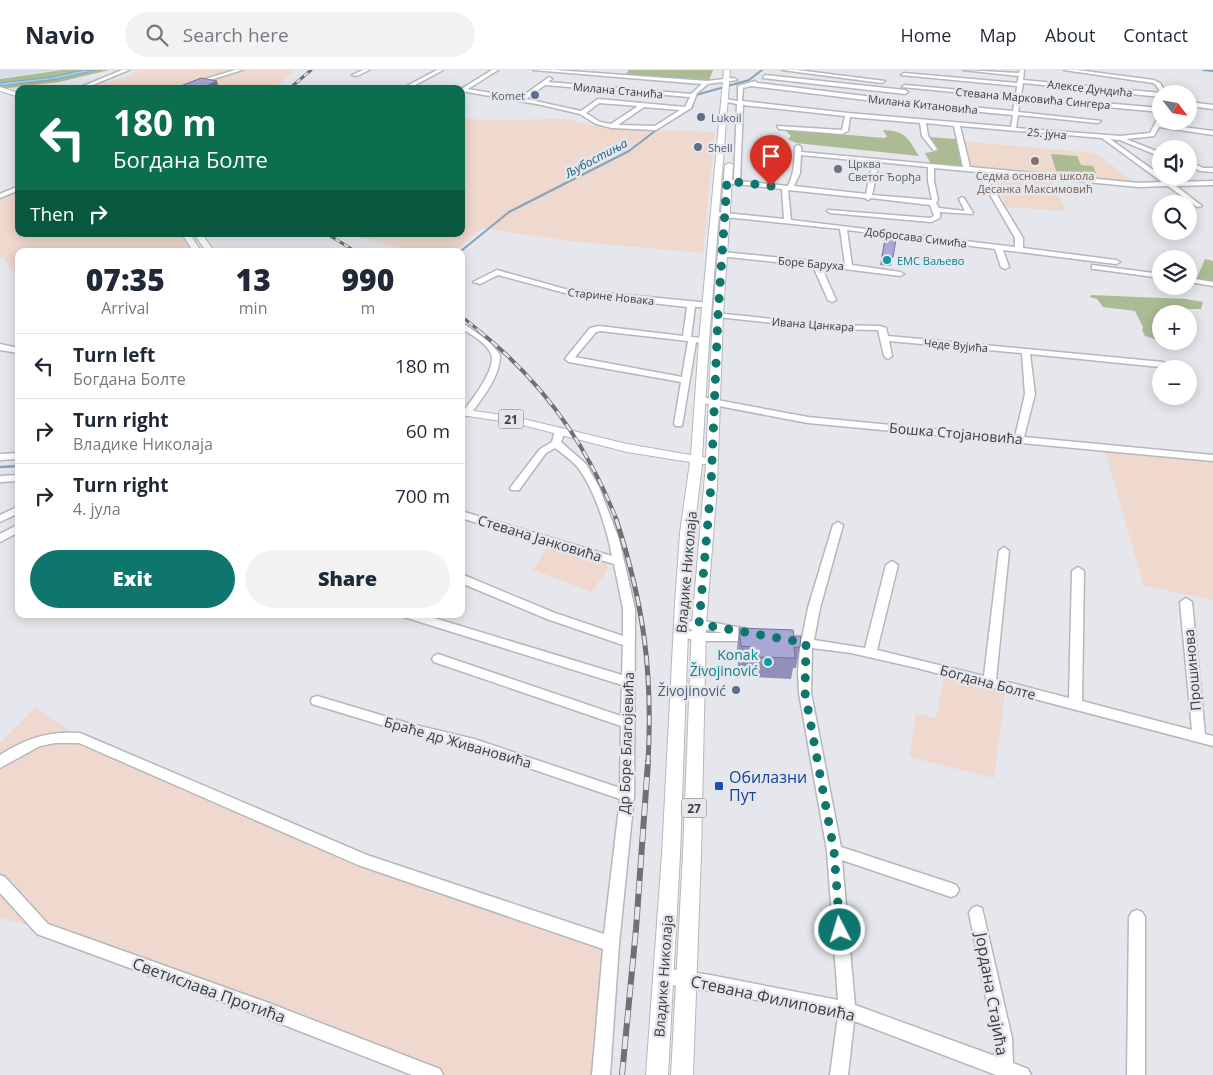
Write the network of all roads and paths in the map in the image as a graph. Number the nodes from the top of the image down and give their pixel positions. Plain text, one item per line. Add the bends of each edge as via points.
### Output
1 (127, 70) edge
2 (240, 70) edge
3 (366, 70) edge
4 (442, 70) edge
5 (496, 70) edge
6 (535, 70) edge
7 (727, 70) edge
8 (735, 70) edge
9 (768, 70) edge
10 (784, 70) edge
11 (825, 70) edge
12 (965, 70) edge
13 (1066, 70) edge
14 (558, 72) junction
15 (904, 72) edge
16 (355, 75) dead end
17 (765, 77) junction
18 (1020, 78) edge
19 (734, 81) junction
20 (726, 82) junction
21 (544, 83) junction
22 (707, 83) junction
23 (749, 84) junction
24 (88, 85) edge
25 (188, 85) edge
26 (411, 85) edge
27 (1158, 85) edge
28 (0, 89) edge
29 (465, 89) edge
30 (905, 89) junction
31 (465, 90) edge
32 (1152, 93) edge
33 (15, 94) edge
34 (692, 96) junction
35 (1017, 96) junction
36 (522, 99) junction
37 (733, 99) junction
38 (906, 103) junction
39 (643, 105) junction
40 (1198, 105) edge
41 (1213, 107) edge
42 (686, 109) junction
43 (1152, 109) edge
44 (582, 113) junction
45 (1015, 113) junction
46 (848, 115) junction
47 (908, 119) junction
48 (923, 121) junction
49 (1098, 121) dead end
50 (957, 125) junction
51 (612, 126) junction
52 (779, 128) dead end
53 (1013, 130) junction
54 (1154, 130) edge
55 (1198, 130) edge
56 (1213, 133) edge
57 (1104, 138) junction
58 (1120, 138) junction
59 (934, 149) dead end
60 (1152, 151) edge
61 (876, 161) junction
62 (931, 166) junction
63 (1197, 167) edge
64 (967, 169) junction
65 (978, 170) junction
66 (1202, 170) junction
67 (1213, 170) edge
68 (1152, 172) edge
69 (1213, 178) edge
70 (727, 181) junction
71 (737, 182) junction
72 (1213, 183) edge
73 (1197, 184) edge
74 (1152, 185) edge
75 (1172, 185) edge
76 (788, 188) junction
77 (15, 190) edge
78 (837, 194) junction
79 (0, 196) edge
80 (868, 198) junction
81 (962, 199) dead end
82 (932, 203) junction
83 (1199, 206) dead end
84 (936, 210) junction
85 (830, 211) junction
86 (721, 214) junction
87 (788, 221) junction
88 (825, 225) junction
89 (843, 227) junction
90 (188, 237) edge
91 (200, 237) edge
92 (998, 247) junction
93 (195, 248) edge
94 (208, 248) edge
95 (1019, 250) junction
96 (722, 254) junction
97 (1001, 255) junction
98 (1116, 262) dead end
99 (816, 263) junction
100 (849, 266) junction
101 (1005, 267) dead end
102 (900, 274) dead end
103 (1152, 275) edge
104 (1197, 281) edge
105 (477, 282) dead end
106 (1213, 284) edge
107 (832, 300) dead end
108 (691, 305) junction
109 (708, 305) junction
110 (718, 315) junction
111 (465, 326) edge
112 (885, 338) junction
113 (690, 340) junction
114 (704, 341) junction
115 (0, 347) edge
116 (15, 350) edge
117 (1026, 352) junction
118 (888, 356) dead end
119 (1152, 363) edge
120 (686, 380) junction
121 (684, 395) junction
122 (701, 398) junction
123 (713, 403) junction
124 (465, 411) edge
125 (465, 412) edge
126 (678, 424) dead end
127 (558, 437) junction
128 (1019, 438) junction
129 (697, 440) junction
130 (626, 448) junction
131 (663, 455) junction
132 (15, 456) edge
133 (0, 457) edge
134 (1213, 458) edge
135 (696, 464) junction
136 (712, 466) junction
137 (15, 478) edge
138 (0, 479) edge
139 (515, 488) dead end
140 (15, 511) edge
141 (465, 515) edge
142 (0, 519) edge
143 (838, 524) dead end
144 (15, 529) edge
145 (0, 538) edge
146 (1004, 551) dead end
147 (619, 562) junction
148 (892, 565) dead end
149 (1078, 571) dead end
150 (465, 580) edge
151 (1186, 602) dead end
152 (421, 618) edge
153 (680, 629) junction
154 (699, 631) junction
155 (765, 637) edge
156 (788, 640) edge
157 (628, 642) junction
158 (806, 643) junction
159 (870, 652) junction
160 (438, 659) dead end
161 (628, 682) junction
162 (989, 683) junction
163 (317, 701) dead end
164 (1074, 705) junction
165 (628, 723) junction
166 (1199, 737) junction
167 (1213, 741) edge
168 (0, 762) edge
169 (627, 796) junction
170 (834, 851) junction
171 (0, 882) edge
172 (951, 890) dead end
173 (977, 913) dead end
174 (1138, 917) dead end
175 (611, 944) junction
176 (664, 976) junction
177 (687, 980) junction
178 (847, 1010) junction
179 (1005, 1072) edge
180 (434, 1075) edge
181 (601, 1075) edge
182 (657, 1075) edge
183 (682, 1075) edge
184 (839, 1075) edge
185 (1022, 1075) edge
186 (1136, 1075) edge

1 - 24 street
2 - 25 street
3 - 16 street
4 - 26 street
5 - 29 street
6 - 14 street
7 - 20 main road, Владике Николаја
8 - 19 main road, Владике Николаја
9 - 17 street
10 - 11 street via 883,79
12 - 18 street
13 - 27 street
14 - 21 street
14 - 22 street
15 - 18 street, Алексе Дундића
15 - 30 street
17 - 23 street
17 - 30 street, Стевана Марковића Сингера
18 - 32 street, Алексе Дундића
18 - 35 street
19 - 20 street
19 - 37 main road, Владике Николаја
20 - 22 street
20 - 37 main road, Владике Николаја
21 - 34 street, Милана Станића
21 - 36 street
22 - 34 street
23 - 37 street via 740,88
23 - 38 street, Милана Китановића
28 - 33 main road
30 - 35 street, Стевана Марковића Сингера
30 - 38 street
31 - 36 street
34 - 42 street
35 - 43 street, Стевана Марковића Сингера
35 - 45 street
36 - 44 street
37 - 46 street, 25. јуна
37 - 70 main road, Владике Николаја
37 - 71 street
37 - 86 main road, Владике Николаја
38 - 45 street, Милана Китановића
38 - 47 street
39 - 42 street
39 - 44 street via 598,101
39 - 51 street
40 - 41 street
42 - 51 street via 656,128
44 - 51 street via 598,124
45 - 49 street, Милана Китановића
45 - 53 street
46 - 47 street, 25. јуна
46 - 52 street via 842,132
47 - 48 street, 25. јуна
48 - 50 street, 25. јуна
48 - 59 street via 925,136
50 - 53 street, 25. јуна
50 - 64 street
53 - 57 street, 25. јуна
54 - 58 street, 25. јуна via 1150,136
55 - 56 street
57 - 58 street, 25. јуна
57 - 68 street
58 - 60 street
61 - 62 street
61 - 76 street via 798,150 797,173
61 - 80 street
62 - 64 street
62 - 82 street
63 - 66 street
64 - 65 street
65 - 74 street
65 - 95 street via 1019,238
66 - 67 street
66 - 69 street
70 - 71 street
70 - 86 main road, Владике Николаја
71 - 76 street
72 - 73 street
75 - 83 street
76 - 78 street
76 - 87 street
77 - 79 street
78 - 80 street
78 - 85 street
80 - 82 street
81 - 84 street via 970,213
82 - 84 street
84 - 85 street via 938,217 931,220
85 - 88 street
86 - 87 street, Добросава Симића
86 - 96 main road, Владике Николаја
86 - 109 main road, Владике Николаја
87 - 88 street, Добросава Симића
88 - 89 street, Добросава Симића
89 - 92 street, Добросава Симића
89 - 100 street
90 - 93 main road
91 - 94 main road
92 - 95 street, Добросава Симића
92 - 97 street
95 - 98 street, Добросава Симића
96 - 99 street, Боре Баруха
96 - 110 main road, Владике Николаја
97 - 101 street
97 - 103 street
99 - 100 street, Боре Баруха
99 - 107 street
100 - 102 street, Боре Баруха
104 - 106 street
105 - 108 street, Старине Новака via 497,272 565,291
108 - 109 street, Старине Новака
108 - 113 street
109 - 114 main road, Владике Николаја
110 - 112 street, Ивана Цанкара via 875,328 882,330
110 - 123 main road, Владике Николаја
111 - 124 street via 492,348 496,356 489,379
112 - 117 street, Чеде Вујића
112 - 118 street
113 - 114 street
113 - 120 street
113 - 120 street via 599,328 593,330 569,359
114 - 122 main road, Владике Николаја
115 - 116 street
117 - 119 street, Чеде Вујића
117 - 128 street via 1030,394
120 - 121 street
121 - 122 street, Бошка Стојановића
121 - 126 street
122 - 123 street, Бошка Стојановића
122 - 129 main road, Владике Николаја
123 - 128 street, Бошка Стојановића via 808,420
123 - 136 main road, Владике Николаја
125 - 127 main road, 21 via 515,420
127 - 130 main road, 21
127 - 139 street
127 - 147 street, Др Боре Благојевића via 590,478 604,510
128 - 134 street, Бошка Стојановића
129 - 131 main road via 680,451
129 - 135 main road, Владике Николаја
130 - 131 main road, 21
130 - 135 main road, 21 via 671,464
131 - 135 main road, 21
132 - 133 street
135 - 136 main road, 21
135 - 153 main road, Владике Николаја / 27
136 - 154 main road, Владике Николаја / 27
137 - 138 street
140 - 142 street
141 - 147 street, Стевана Јанковића
143 - 158 street
144 - 145 street
146 - 162 street
147 - 157 street, Др Боре Благојевића via 629,609
148 - 159 street
149 - 164 street
150 - 157 street via 551,616
151 - 166 street, Прошинова
152 - 161 street
153 - 154 street
153 - 176 main road, Владике Николаја / 27
154 - 155 street
154 - 177 main road, Владике Николаја / 27
156 - 158 street, Богдана Болте
157 - 161 street, Др Боре Благојевића
158 - 159 street, Богдана Болте
158 - 170 street via 805,693
159 - 162 street, Богдана Болте
160 - 165 street
161 - 165 street, Др Боре Благојевића
162 - 164 street, Богдана Болте
163 - 169 street, Браће др Живановића via 474,744
164 - 166 street, Богдана Болте
165 - 169 street, Др Боре Благојевића
166 - 167 street, Богдана Болте
168 - 175 street via 27,744 54,736 80,738 363,860
169 - 175 street, Др Боре Благојевића
170 - 172 street
170 - 178 street
171 - 180 street, Светислава Протића via 43,929
173 - 179 street, Јордана Стајића via 1003,1038
174 - 186 street
175 - 181 street, Др Боре Благојевића
176 - 177 street, Стевана Филиповића
176 - 182 main road, Владике Николаја / 27
177 - 178 street, Стевана Филиповића
177 - 183 main road, Владике Николаја / 27
178 - 179 street, Стевана Филиповића
178 - 184 street
179 - 185 street, Стевана Филиповића

